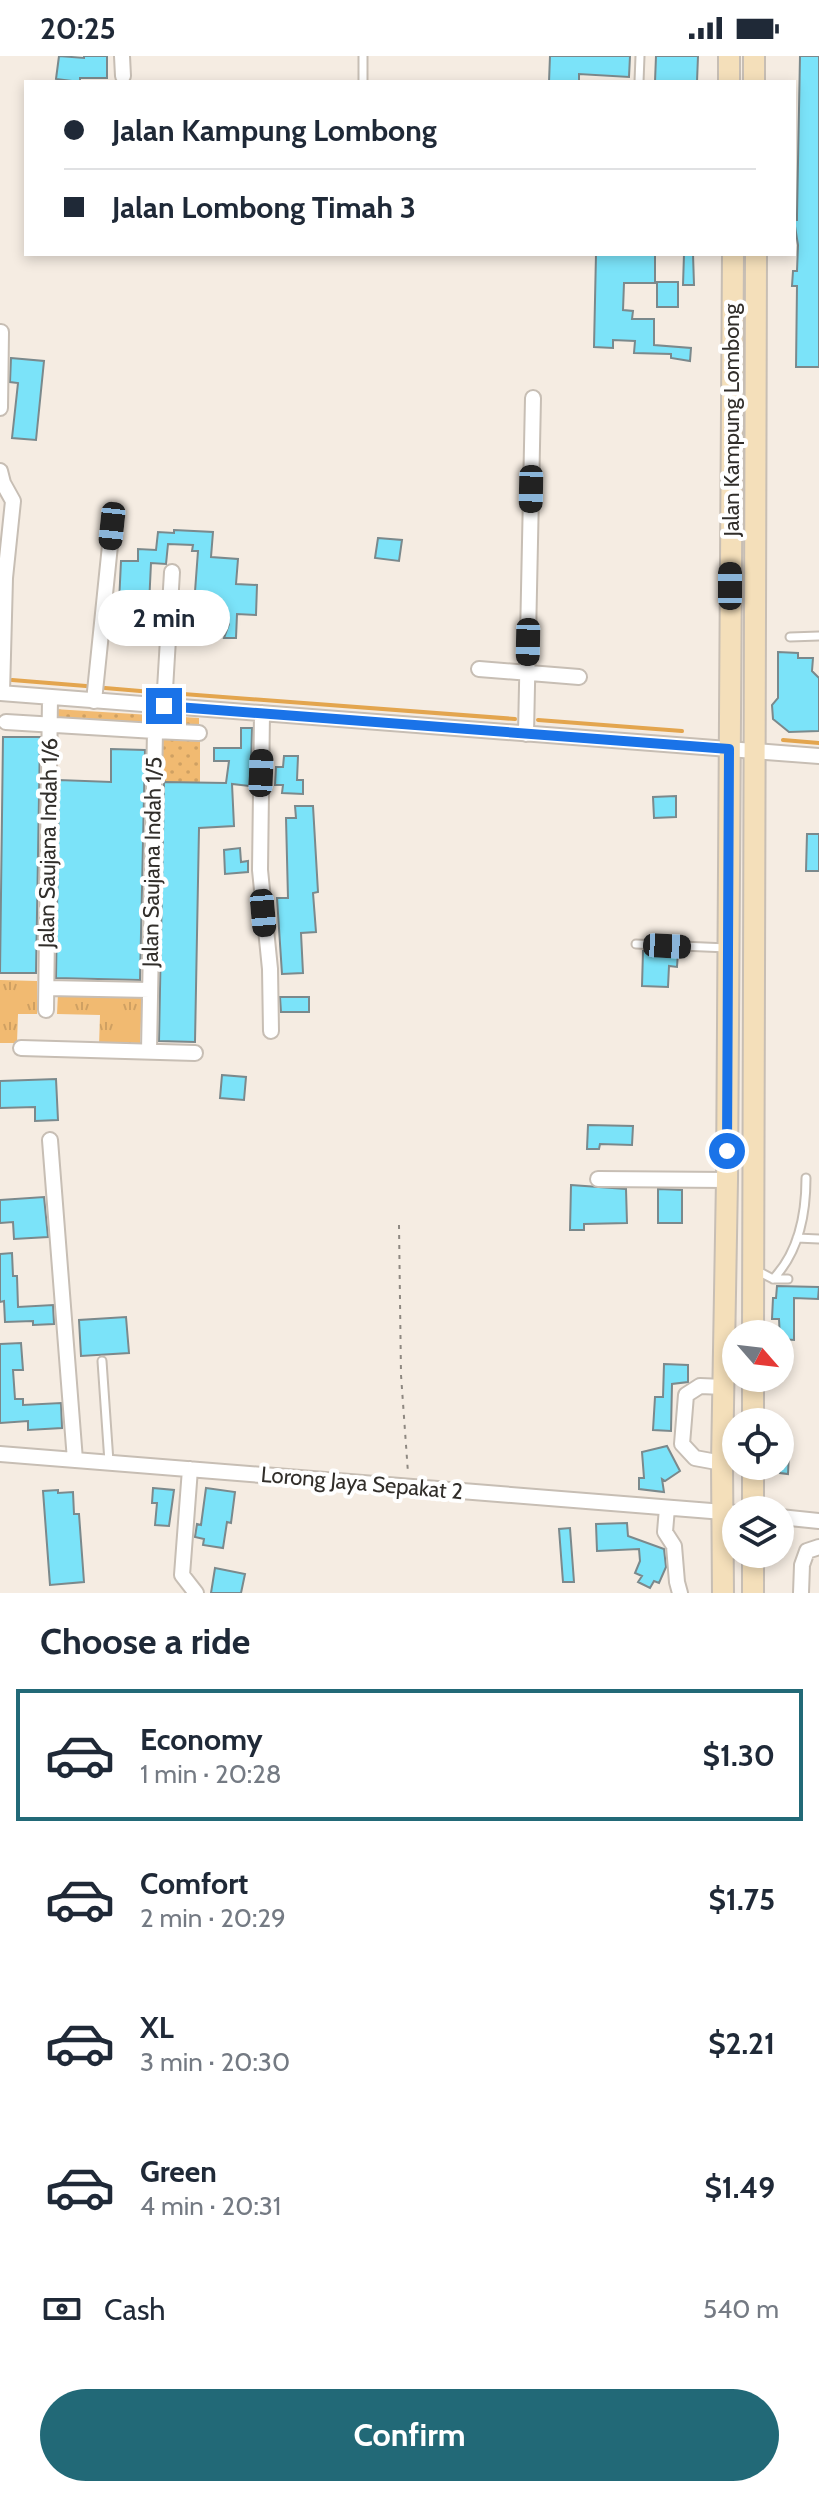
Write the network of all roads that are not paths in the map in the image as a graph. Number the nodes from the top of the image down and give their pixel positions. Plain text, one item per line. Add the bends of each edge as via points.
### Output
1 (122, 56) edge
2 (363, 56) edge
3 (640, 56) edge
4 (729, 56) edge
5 (754, 56) edge
6 (123, 76) dead end
7 (363, 80) edge
8 (639, 80) edge
9 (729, 80) edge
10 (754, 80) edge
11 (733, 256) edge
12 (756, 256) edge
13 (1, 332) edge
14 (533, 398) dead end
15 (0, 408) edge
16 (0, 471) edge
17 (112, 526) dead end
18 (172, 572) dead end
19 (170, 620) junction
20 (219, 624) dead end
21 (819, 636) edge
22 (790, 637) dead end
23 (479, 669) dead end
24 (528, 672) junction
25 (579, 677) dead end
26 (1, 693) edge
27 (50, 698) junction
28 (94, 701) junction
29 (164, 706) junction
30 (262, 713) junction
31 (6, 722) dead end
32 (49, 724) junction
33 (155, 731) junction
34 (199, 733) dead end
35 (526, 734) junction
36 (729, 749) junction
37 (756, 751) junction
38 (819, 756) edge
39 (636, 944) dead end
40 (729, 948) junction
41 (47, 988) junction
42 (150, 990) junction
43 (46, 1010) dead end
44 (271, 1031) dead end
45 (21, 1048) dead end
46 (149, 1051) junction
47 (195, 1053) dead end
48 (50, 1140) dead end
49 (806, 1178) dead end
50 (598, 1179) dead end
51 (727, 1180) junction
52 (797, 1238) junction
53 (819, 1239) edge
54 (754, 1269) junction
55 (773, 1279) junction
56 (788, 1279) dead end
57 (725, 1320) edge
58 (753, 1320) edge
59 (102, 1361) dead end
60 (722, 1387) edge
61 (0, 1454) edge
62 (75, 1460) junction
63 (109, 1462) junction
64 (722, 1463) edge
65 (190, 1469) junction
66 (667, 1508) junction
67 (722, 1512) edge
68 (794, 1518) edge
69 (819, 1521) edge
70 (819, 1547) edge
71 (725, 1568) edge
72 (753, 1568) edge
73 (196, 1593) edge
74 (680, 1593) edge
75 (723, 1593) edge
76 (753, 1593) edge
77 (801, 1593) edge

1 - 6 street
2 - 7 lane
3 - 8 lane
4 - 9 street
5 - 10 street
11 - 36 street, Jalan Kampung Lombong
12 - 37 street, Jalan Kampung Lombong
13 - 15 street
14 - 24 street
16 - 26 street via 13,501
17 - 28 street
18 - 19 street
19 - 20 street
19 - 29 street
21 - 22 lane
23 - 24 street
24 - 25 street
24 - 35 street
26 - 27 street
27 - 28 street
27 - 32 street, Jalan Saujana Indah 1/6
28 - 29 street
29 - 30 street
30 - 35 street
30 - 44 street via 260,870
31 - 32 street, Jalan Saujana Indah 1/5
32 - 33 street, Jalan Saujana Indah 1/5
32 - 41 street, Jalan Saujana Indah 1/6
33 - 34 street
33 - 42 street, Jalan Saujana Indah 1/5
35 - 36 street
36 - 37 street
36 - 40 street, Jalan Kampung Lombong
37 - 38 street
37 - 54 street, Jalan Kampung Lombong
39 - 40 lane
40 - 51 street, Jalan Kampung Lombong
41 - 42 street
41 - 43 street, Jalan Saujana Indah 1/6
42 - 46 street, Jalan Saujana Indah 1/5
45 - 46 street
46 - 47 street
48 - 62 street
49 - 52 lane
50 - 51 street
51 - 57 street, Jalan Kampung Lombong
52 - 53 lane
52 - 55 lane via 786,1265
54 - 55 lane
54 - 58 street, Jalan Kampung Lombong
55 - 56 lane
59 - 63 lane
60 - 64 street via 700,1386 686,1395 682,1444 695,1458
61 - 62 street, Lorong Jaya Sepakat 2
62 - 63 street, Lorong Jaya Sepakat 2
63 - 65 street, Lorong Jaya Sepakat 2
65 - 66 street, Lorong Jaya Sepakat 2
65 - 73 street via 182,1575
66 - 67 street, Lorong Jaya Sepakat 2
66 - 74 street via 665,1532 674,1546
68 - 69 street
70 - 77 street via 807,1551
71 - 75 street, Jalan Kampung Lombong
72 - 76 street

